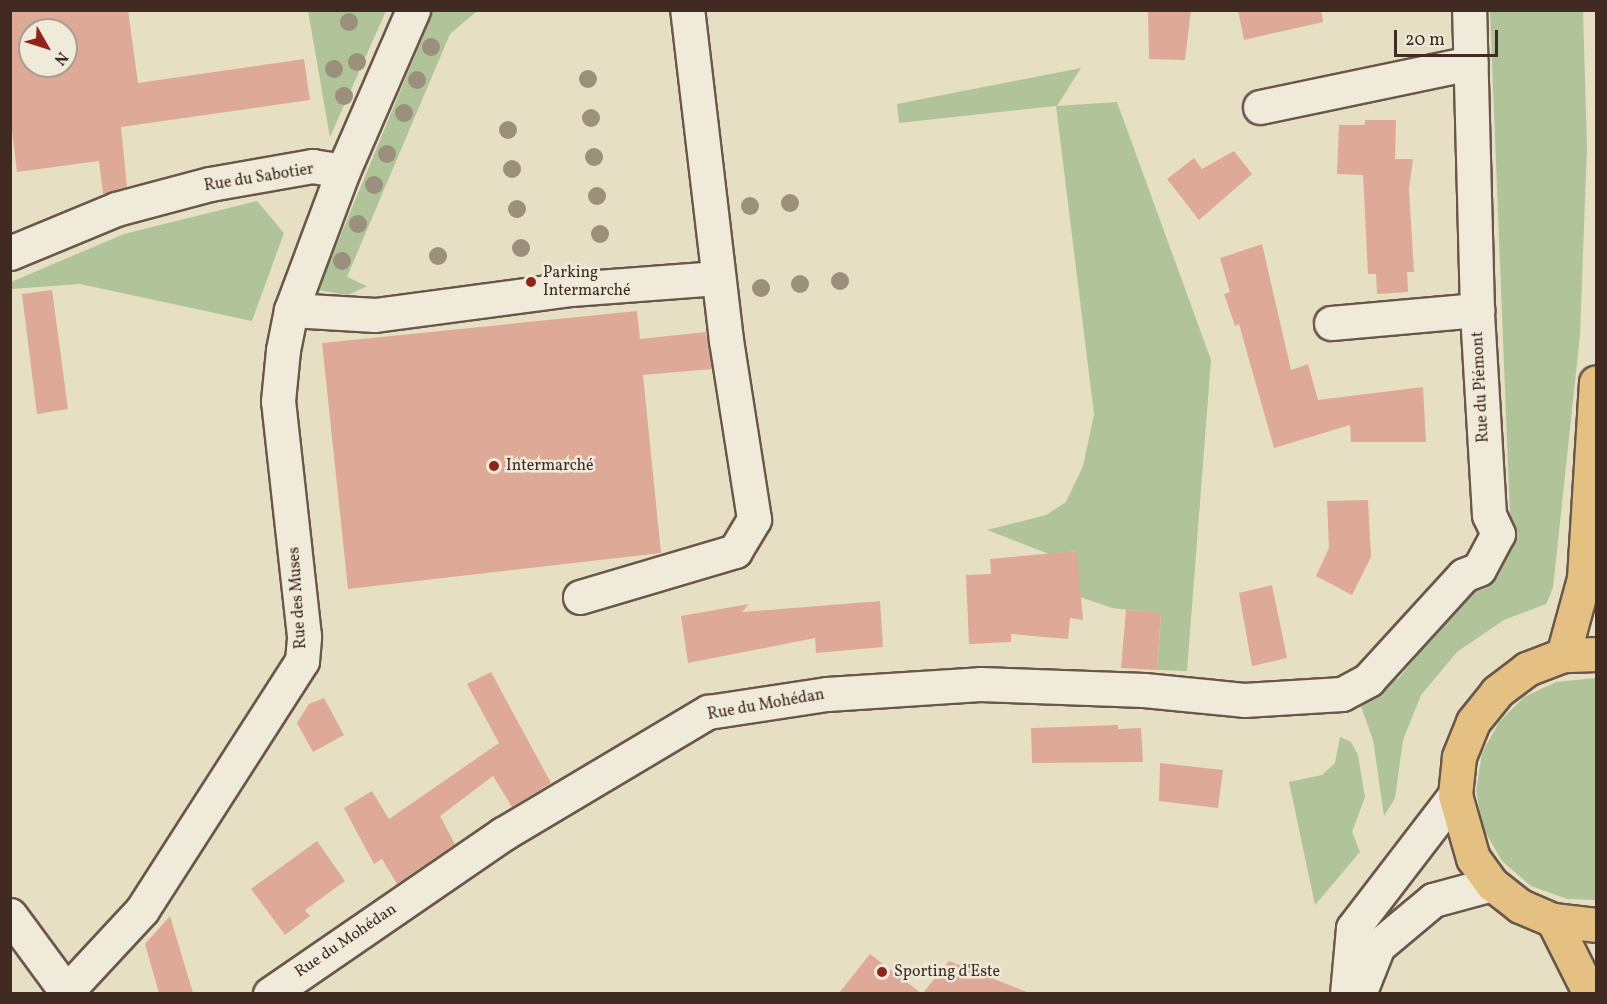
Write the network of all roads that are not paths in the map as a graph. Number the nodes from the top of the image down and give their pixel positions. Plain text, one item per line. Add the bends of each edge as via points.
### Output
1 (413, 10) edge
2 (1469, 10) edge
3 (694, 14) edge
4 (1470, 63) junction
5 (1260, 107) dead end
6 (343, 171) junction
7 (11, 252) edge
8 (718, 278) junction
9 (291, 310) junction
10 (1477, 310) junction
11 (1331, 323) dead end
12 (1596, 382) edge
13 (580, 597) dead end
14 (1596, 654) edge
15 (1563, 656) junction
16 (1342, 694) joint
17 (1455, 795) junction
18 (1492, 884) junction
19 (10, 915) edge
20 (1553, 920) junction
21 (1596, 925) edge
22 (66, 993) edge
23 (270, 993) edge
24 (1347, 993) edge
25 (1359, 993) edge
26 (1590, 993) edge

1 - 6 street
2 - 4 street, Rue du Piémont
3 - 8 street
4 - 5 street
4 - 10 street, Rue du Piémont
6 - 7 street, Rue du Sabotier via 312,166 210,184 116,209
6 - 9 street, Rue des Muses
8 - 9 street via 571,289 375,315
8 - 13 street via 754,519 735,551
9 - 22 street, Rue des Muses via 279,401 304,636 302,661 142,910
10 - 11 street
10 - 16 street, Rue du Piémont via 1489,515 1498,534 1479,569 1464,575 1394,656
12 - 15 main road via 1584,578
14 - 15 main road
15 - 17 main road via 1520,675 1497,692 1473,722 1459,758
16 - 23 street, Rue du Mohédan via 1244,700 1144,690 980,684 827,694 708,712 503,834
17 - 18 main road via 1473,858
17 - 24 street via 1353,928
18 - 20 main road via 1520,906
18 - 25 street via 1433,900 1378,946
19 - 22 street
20 - 21 main road
20 - 26 main road

